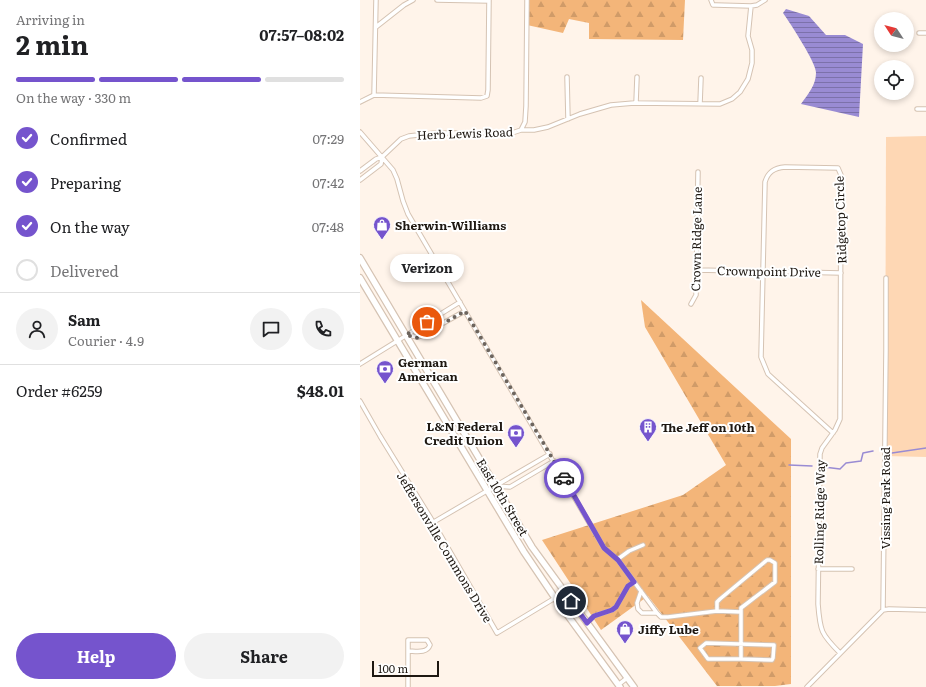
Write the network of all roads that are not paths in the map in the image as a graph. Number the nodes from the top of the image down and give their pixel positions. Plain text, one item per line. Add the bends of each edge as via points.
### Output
1 (376, 0) edge
2 (413, 0) edge
3 (437, 0) edge
4 (444, 0) edge
5 (527, 0) edge
6 (711, 0) edge
7 (765, 0) edge
8 (489, 1) edge
9 (751, 6) junction
10 (376, 26) junction
11 (919, 33) dead end
12 (926, 33) edge
13 (567, 77) dead end
14 (637, 77) dead end
15 (701, 78) dead end
16 (374, 95) junction
17 (360, 102) edge
18 (636, 103) junction
19 (700, 104) junction
20 (917, 109) dead end
21 (926, 109) edge
22 (568, 119) junction
23 (521, 130) junction
24 (360, 132) edge
25 (382, 157) junction
26 (360, 171) edge
27 (698, 172) dead end
28 (360, 180) edge
29 (360, 258) edge
30 (697, 270) junction
31 (764, 271) junction
32 (842, 273) junction
33 (360, 278) edge
34 (886, 278) dead end
35 (460, 302) junction
36 (691, 304) dead end
37 (465, 311) junction
38 (406, 335) junction
39 (397, 340) junction
40 (360, 364) edge
41 (360, 401) edge
42 (833, 432) junction
43 (550, 454) junction
44 (554, 462) junction
45 (496, 486) junction
46 (486, 490) junction
47 (432, 523) junction
48 (643, 545) dead end
49 (618, 559) junction
50 (818, 568) junction
51 (852, 569) dead end
52 (634, 582) junction
53 (641, 591) junction
54 (555, 598) junction
55 (883, 610) junction
56 (926, 610) edge
57 (717, 611) junction
58 (741, 612) junction
59 (657, 613) junction
60 (587, 623) junction
61 (741, 644) junction
62 (408, 650) junction
63 (840, 653) junction
64 (741, 659) junction
65 (627, 678) junction
66 (619, 686) edge
67 (408, 687) edge
68 (634, 687) edge
69 (807, 687) edge

1 - 10 street
2 - 10 street
3 - 4 street
4 - 8 street
5 - 23 street, Herb Lewis Road via 526,106 525,122
6 - 9 street via 716,5
7 - 9 street
8 - 16 street via 487,96 481,98
9 - 19 street via 748,36 752,63 748,79 732,99 720,104
10 - 16 street
11 - 12 street
13 - 22 street
14 - 18 street
15 - 19 street
16 - 17 street
18 - 19 street
18 - 22 street via 611,105
20 - 21 street
22 - 23 street via 548,127
23 - 25 street, Herb Lewis Road via 512,133 436,133 409,136 401,139
24 - 25 street
25 - 26 street, Herb Lewis Road
25 - 28 street, Herb Lewis Road via 381,164
25 - 35 street via 395,174 408,214
27 - 30 street, Crown Ridge Lane
29 - 38 main road, East 10th Street
30 - 31 street, Crownpoint Drive
30 - 36 street, Crown Ridge Lane via 696,294
31 - 32 street, Crownpoint Drive
31 - 32 street, Ridgetop Circle via 767,176 776,168 838,168 841,175
31 - 42 street via 761,357 768,374
32 - 42 street, Rolling Ridge Way via 840,419
33 - 39 main road, East 10th Street
34 - 55 street, Vissing Park Road
35 - 37 street
35 - 38 street
37 - 38 street via 418,338
37 - 43 street
38 - 39 street
38 - 45 main road, East 10th Street
39 - 40 street
39 - 46 main road, East 10th Street
41 - 47 street, Jeffersonville Commons Drive
42 - 50 street, Rolling Ridge Way via 820,454
43 - 44 street
43 - 45 street
44 - 45 street via 510,487
44 - 49 street via 604,548
45 - 46 street
45 - 60 main road, East 10th Street via 532,547
46 - 47 street
46 - 54 main road, East 10th Street
47 - 54 street, Jeffersonville Commons Drive via 497,633
48 - 49 street
49 - 52 street
50 - 51 street
50 - 63 street, Rolling Ridge Way via 821,628 826,638
52 - 53 street
52 - 60 street via 628,586 616,607 594,616
53 - 59 street
53 - 59 street via 636,603 638,609 642,613
54 - 66 main road, East 10th Street
55 - 56 street
55 - 63 street
57 - 58 street
57 - 58 street via 717,602 767,560 775,563 775,582 741,608
57 - 59 street via 668,617 661,617
58 - 61 street
60 - 65 main road, East 10th Street
61 - 64 street
61 - 64 street via 774,645 772,660
61 - 64 street via 706,643 700,648 708,659
62 - 62 street via 408,640 429,642 426,651
62 - 67 street
63 - 69 street
65 - 66 street
65 - 68 main road, East 10th Street

